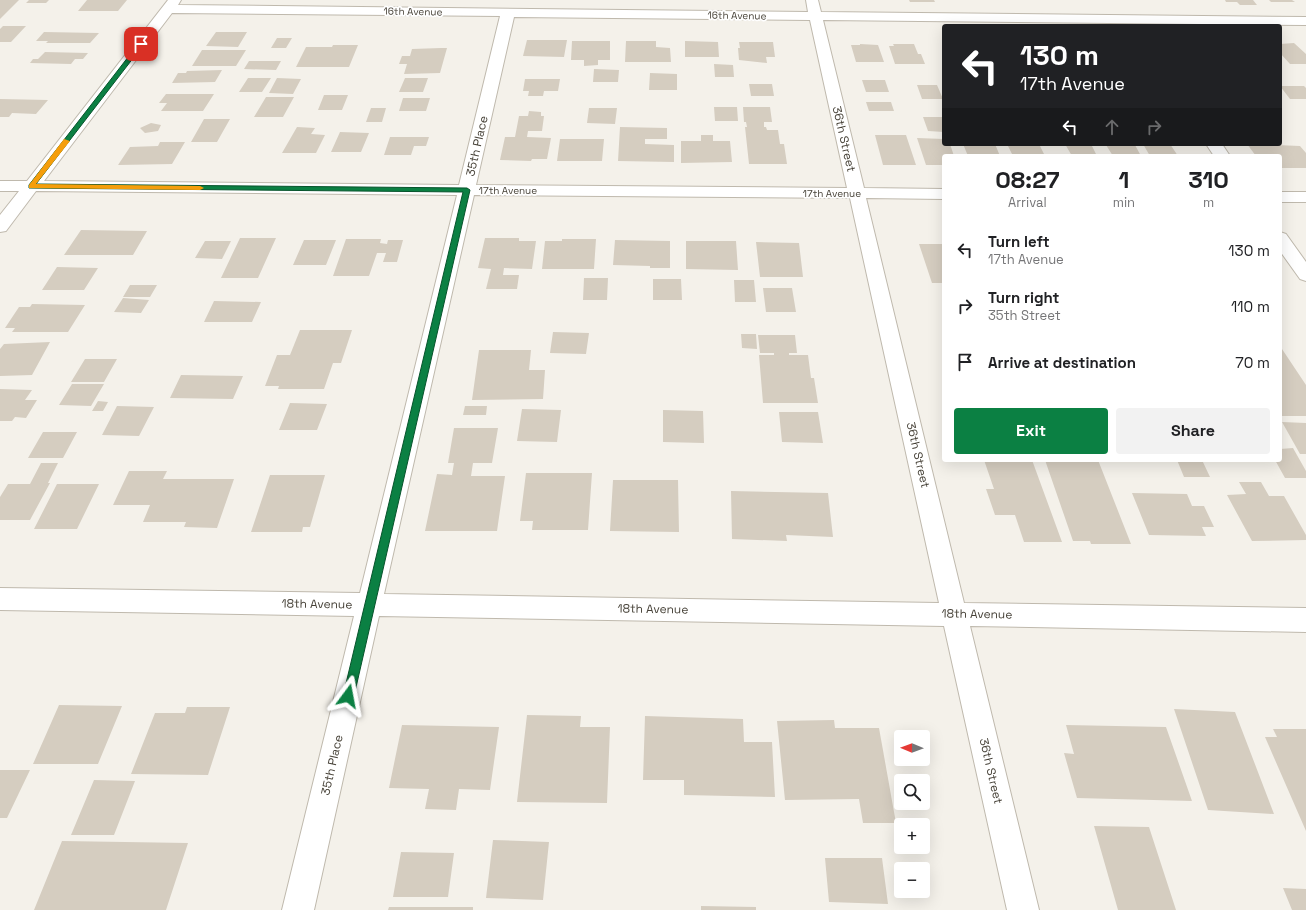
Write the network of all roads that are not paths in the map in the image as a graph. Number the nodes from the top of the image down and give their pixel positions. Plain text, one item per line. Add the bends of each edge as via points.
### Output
1 (171, 4) edge
2 (1117, 6) dead end
3 (813, 8) edge
4 (508, 12) junction
5 (1306, 21) edge
6 (1128, 22) edge
7 (0, 186) edge
8 (31, 186) junction
9 (467, 190) junction
10 (857, 193) junction
11 (942, 194) edge
12 (1282, 197) edge
13 (1306, 197) edge
14 (0, 227) edge
15 (1282, 241) edge
16 (1306, 275) edge
17 (0, 599) edge
18 (370, 604) junction
19 (955, 614) junction
20 (1306, 620) edge
21 (298, 910) edge
22 (1023, 910) edge

1 - 4 street, 16th Avenue
1 - 8 street
2 - 6 street
3 - 4 street, 16th Avenue
3 - 6 street, 16th Avenue
3 - 10 street, 36th Street
4 - 9 street, 35th Place
5 - 6 street, 16th Avenue
7 - 8 street, 17th Avenue
8 - 9 street, 17th Avenue
8 - 14 street
9 - 10 street, 17th Avenue
9 - 18 street, 35th Place
10 - 11 street, 17th Avenue
10 - 19 street, 36th Street
12 - 13 street
15 - 16 street
17 - 18 street, 18th Avenue
18 - 19 street, 18th Avenue
18 - 21 street, 35th Place
19 - 20 street, 18th Avenue
19 - 22 street, 36th Street

